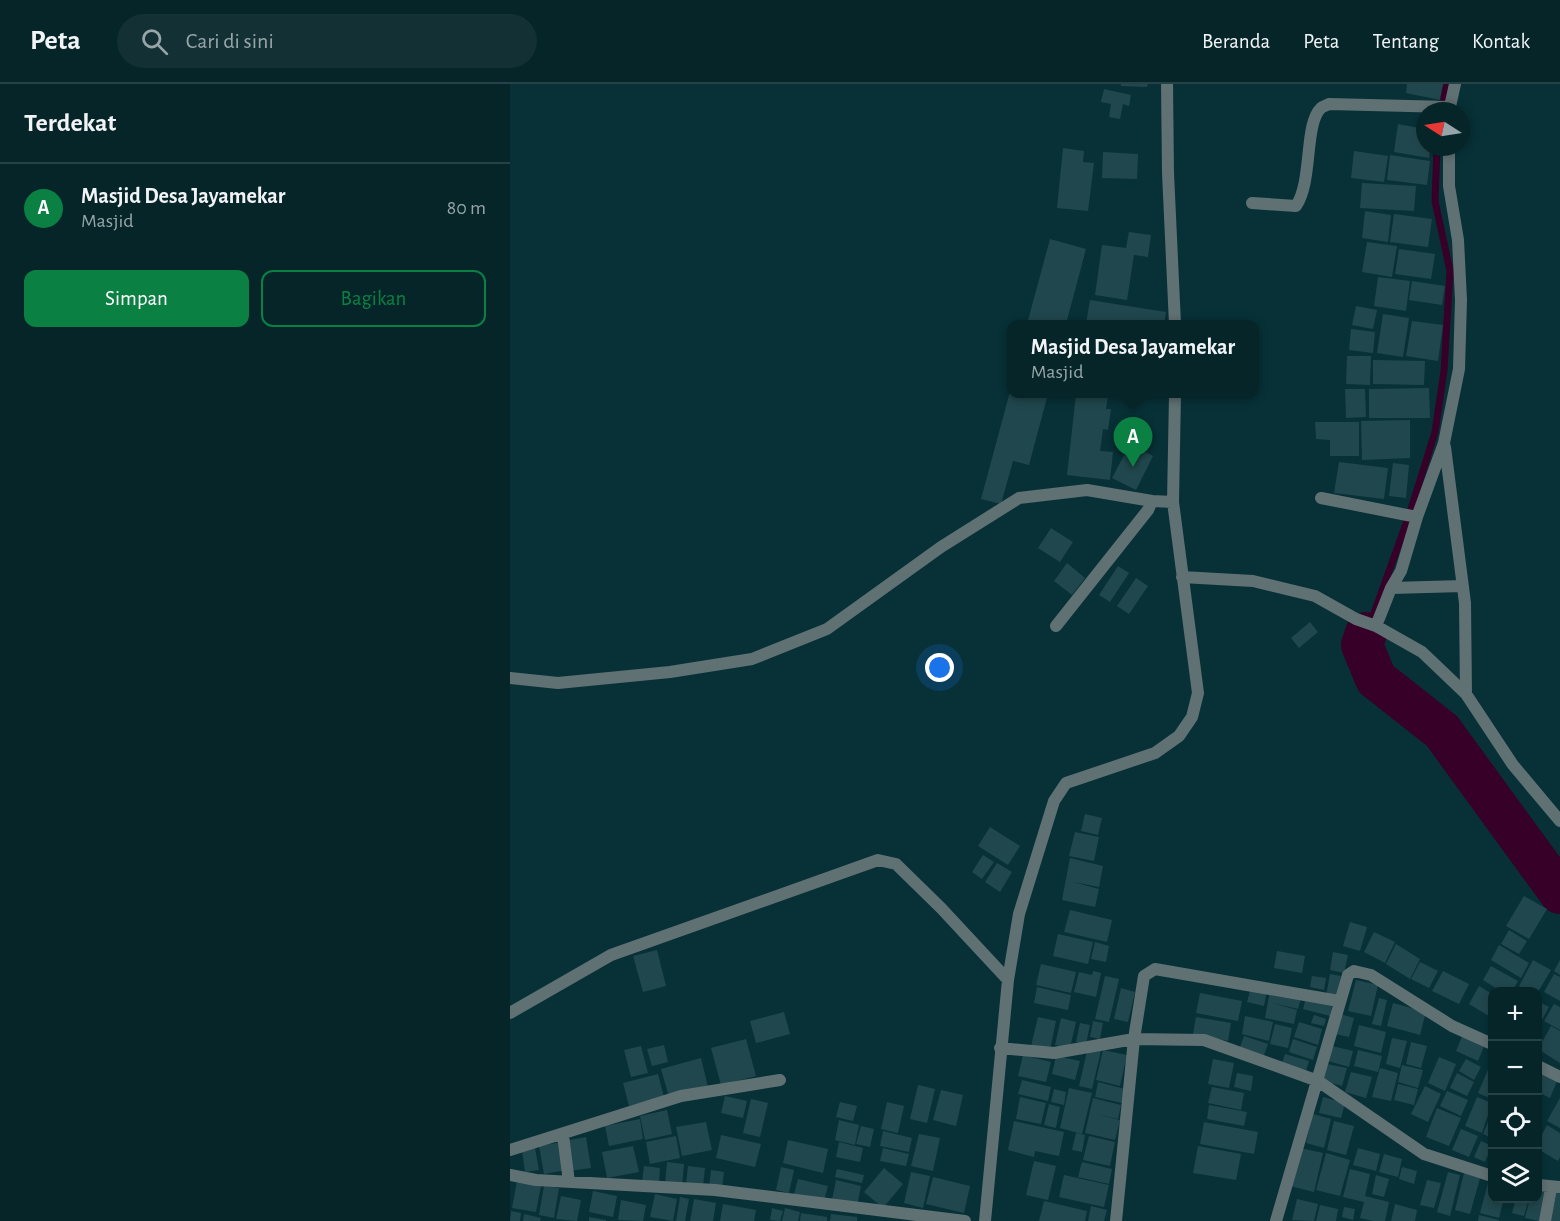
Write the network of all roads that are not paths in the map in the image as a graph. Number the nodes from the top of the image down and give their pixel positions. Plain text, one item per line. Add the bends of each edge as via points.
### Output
1 (1167, 84) edge
2 (1455, 84) edge
3 (1451, 102) edge
4 (1416, 108) edge
5 (1449, 156) edge
6 (1252, 203) dead end
7 (1175, 320) edge
8 (1175, 398) edge
9 (1444, 443) junction
10 (1321, 498) dead end
11 (1152, 501) junction
12 (1173, 502) junction
13 (1417, 516) junction
14 (1182, 577) junction
15 (1463, 586) junction
16 (1391, 588) junction
17 (1056, 626) dead end
18 (1376, 626) junction
19 (510, 678) edge
20 (1466, 694) junction
21 (1560, 821) edge
22 (1008, 980) junction
23 (1339, 1001) junction
24 (510, 1013) edge
25 (1134, 1039) junction
26 (1488, 1042) edge
27 (1000, 1048) junction
28 (1542, 1068) edge
29 (1560, 1077) edge
30 (780, 1080) dead end
31 (1318, 1082) junction
32 (563, 1134) junction
33 (510, 1150) edge
34 (510, 1175) edge
35 (1488, 1175) edge
36 (569, 1182) junction
37 (1555, 1187) edge
38 (965, 1221) edge
39 (985, 1221) edge
40 (1116, 1221) edge
41 (1276, 1221) edge
42 (1545, 1221) edge

1 - 7 street
2 - 3 street
4 - 6 street via 1329,104 1321,108 1313,124 1302,198 1296,206
5 - 9 street via 1461,300 1459,369
8 - 12 street
9 - 13 street
9 - 15 street
10 - 13 street
11 - 12 street
11 - 17 street
11 - 19 street via 1086,490 1019,498 941,547 826,629 752,658 670,672 558,683
12 - 14 street
13 - 16 street via 1401,571
14 - 18 street via 1253,581 1315,596
14 - 22 street via 1198,693 1192,717 1179,736 1155,753 1066,783 1054,801 1019,914
15 - 16 street
15 - 20 street
16 - 18 street
18 - 20 street via 1422,652
20 - 21 street via 1513,765
22 - 24 street via 896,864 878,860 611,956
22 - 27 street
23 - 25 street via 1155,969 1144,976
23 - 26 street via 1348,975 1354,970 1371,975 1452,1026
23 - 31 street
25 - 27 street via 1054,1053
25 - 31 street via 1204,1040
25 - 40 street
27 - 39 street
28 - 29 street
30 - 32 street via 681,1096
31 - 35 street via 1424,1154
31 - 41 street
32 - 33 street
32 - 36 street
34 - 36 street
36 - 38 street via 715,1190
37 - 42 street

